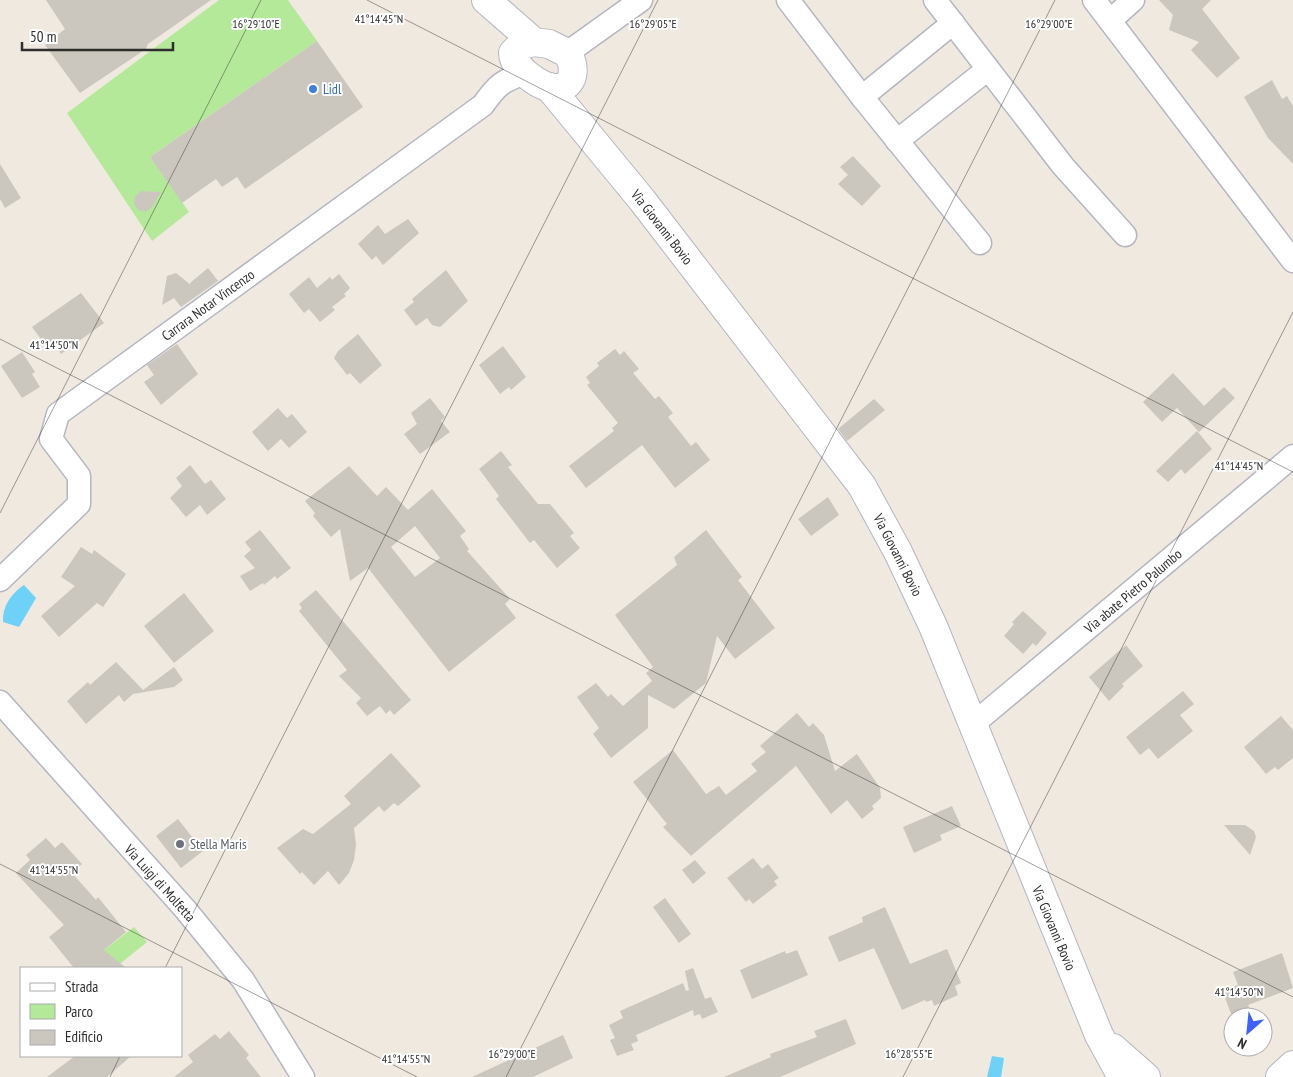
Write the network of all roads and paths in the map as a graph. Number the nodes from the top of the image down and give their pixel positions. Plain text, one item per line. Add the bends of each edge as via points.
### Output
1 (484, 0) edge
2 (641, 0) edge
3 (788, 0) edge
4 (935, 0) edge
5 (1094, 0) edge
6 (1133, 0) edge
7 (1110, 21) junction
8 (953, 23) junction
9 (524, 56) junction
10 (988, 69) junction
11 (563, 72) junction
12 (862, 97) junction
13 (897, 141) junction
14 (1126, 235) dead end
15 (980, 244) dead end
16 (1293, 261) edge
17 (1293, 456) edge
18 (0, 580) edge
19 (0, 702) edge
20 (972, 725) junction
21 (1099, 1035) junction
22 (1293, 1065) edge
23 (303, 1077) edge
24 (1122, 1077) edge
25 (1146, 1077) edge
26 (1280, 1077) edge

1 - 9 main road
2 - 11 street
3 - 12 street
4 - 8 street
5 - 7 street
6 - 7 street
7 - 16 street
8 - 10 street
8 - 12 street
9 - 11 main road
9 - 11 main road via 549,44
9 - 18 street, Carrara Notar Vincenzo via 483,105 58,414 51,439 79,476 79,504
10 - 13 street
10 - 14 street via 1062,166
11 - 20 main road, Via Giovanni Bovio via 589,136 862,486 933,626
12 - 13 street
13 - 15 street
17 - 20 street, Via abate Pietro Palumbo
19 - 23 street, Via Luigi di Molfetta via 185,909 243,980
20 - 21 main road, Via Giovanni Bovio
21 - 24 main road, Via Giovanni Bovio
21 - 25 main road
22 - 26 main road

